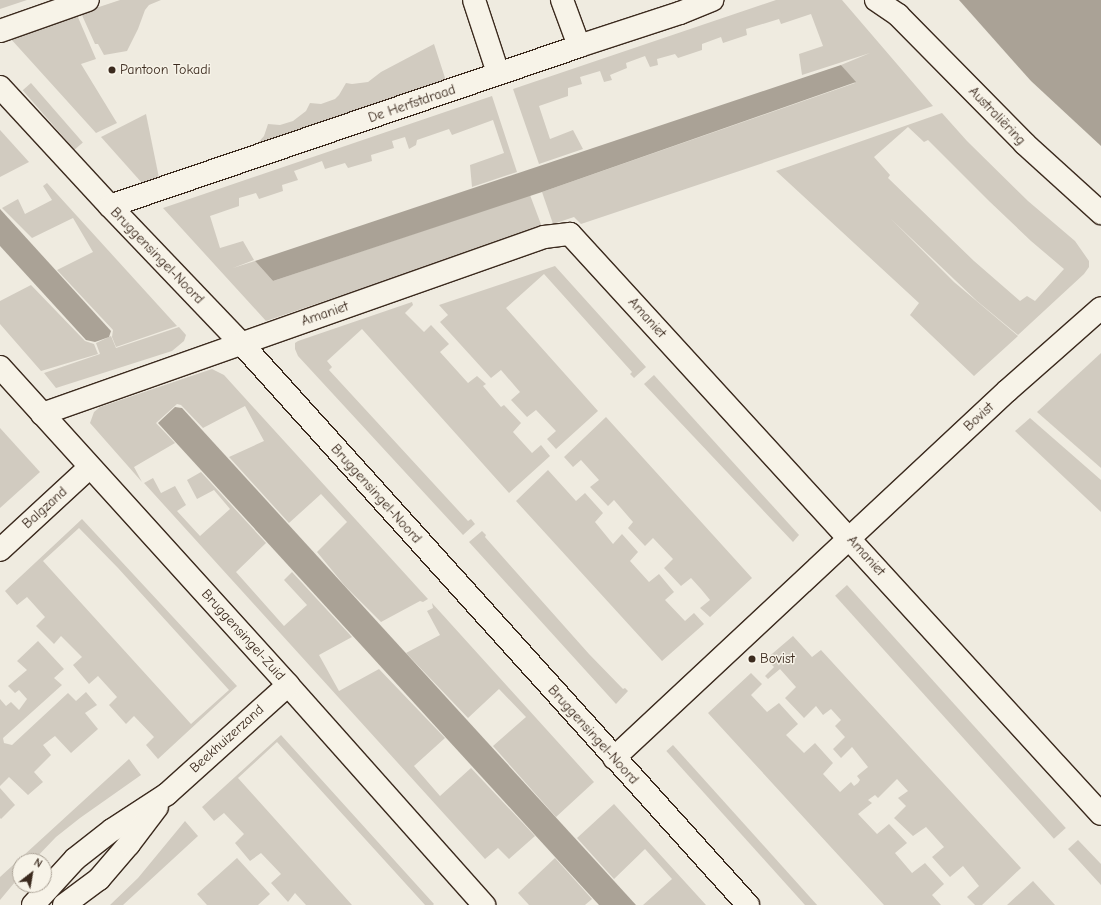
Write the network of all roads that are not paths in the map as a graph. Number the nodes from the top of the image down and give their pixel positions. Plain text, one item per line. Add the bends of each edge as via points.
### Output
1 (88, 0) edge
2 (474, 0) edge
3 (562, 0) edge
4 (713, 0) edge
5 (876, 0) edge
6 (895, 7) edge
7 (0, 32) edge
8 (579, 46) junction
9 (498, 73) junction
10 (0, 87) edge
11 (110, 206) junction
12 (1101, 213) edge
13 (1101, 308) edge
14 (240, 343) junction
15 (0, 367) edge
16 (42, 414) junction
17 (90, 467) junction
18 (849, 538) junction
19 (0, 550) edge
20 (288, 684) junction
21 (614, 758) junction
22 (167, 794) junction
23 (1101, 814) edge
24 (482, 904) edge
25 (33, 905) edge
26 (64, 905) edge
27 (748, 905) edge

1 - 7 street
2 - 9 street
3 - 8 street
4 - 8 street, De Herfstdraad
5 - 6 street, Australiëring
6 - 12 street, Australiëring via 1025,144
8 - 9 street, De Herfstdraad
9 - 11 street, De Herfstdraad
10 - 11 street, Bruggensingel-Noord
11 - 14 street, Bruggensingel-Noord
13 - 18 street, Bovist via 1007,391
14 - 16 street, Amaniet
14 - 18 street, Amaniet via 544,237 570,234
14 - 21 street, Bruggensingel-Noord
15 - 16 street, Bruggensingel-Zuid
16 - 17 street, Bruggensingel-Zuid
17 - 19 street, Balgzand
17 - 20 street, Bruggensingel-Zuid
18 - 21 street, Bovist
18 - 23 street, Amaniet
20 - 22 street, Beekhuizerzand
20 - 24 street, Bruggensingel-Zuid
21 - 27 street, Bruggensingel-Noord
22 - 25 street, Beekhuizerzand via 112,830 76,859
22 - 26 street, Beekhuizerzand via 99,879

